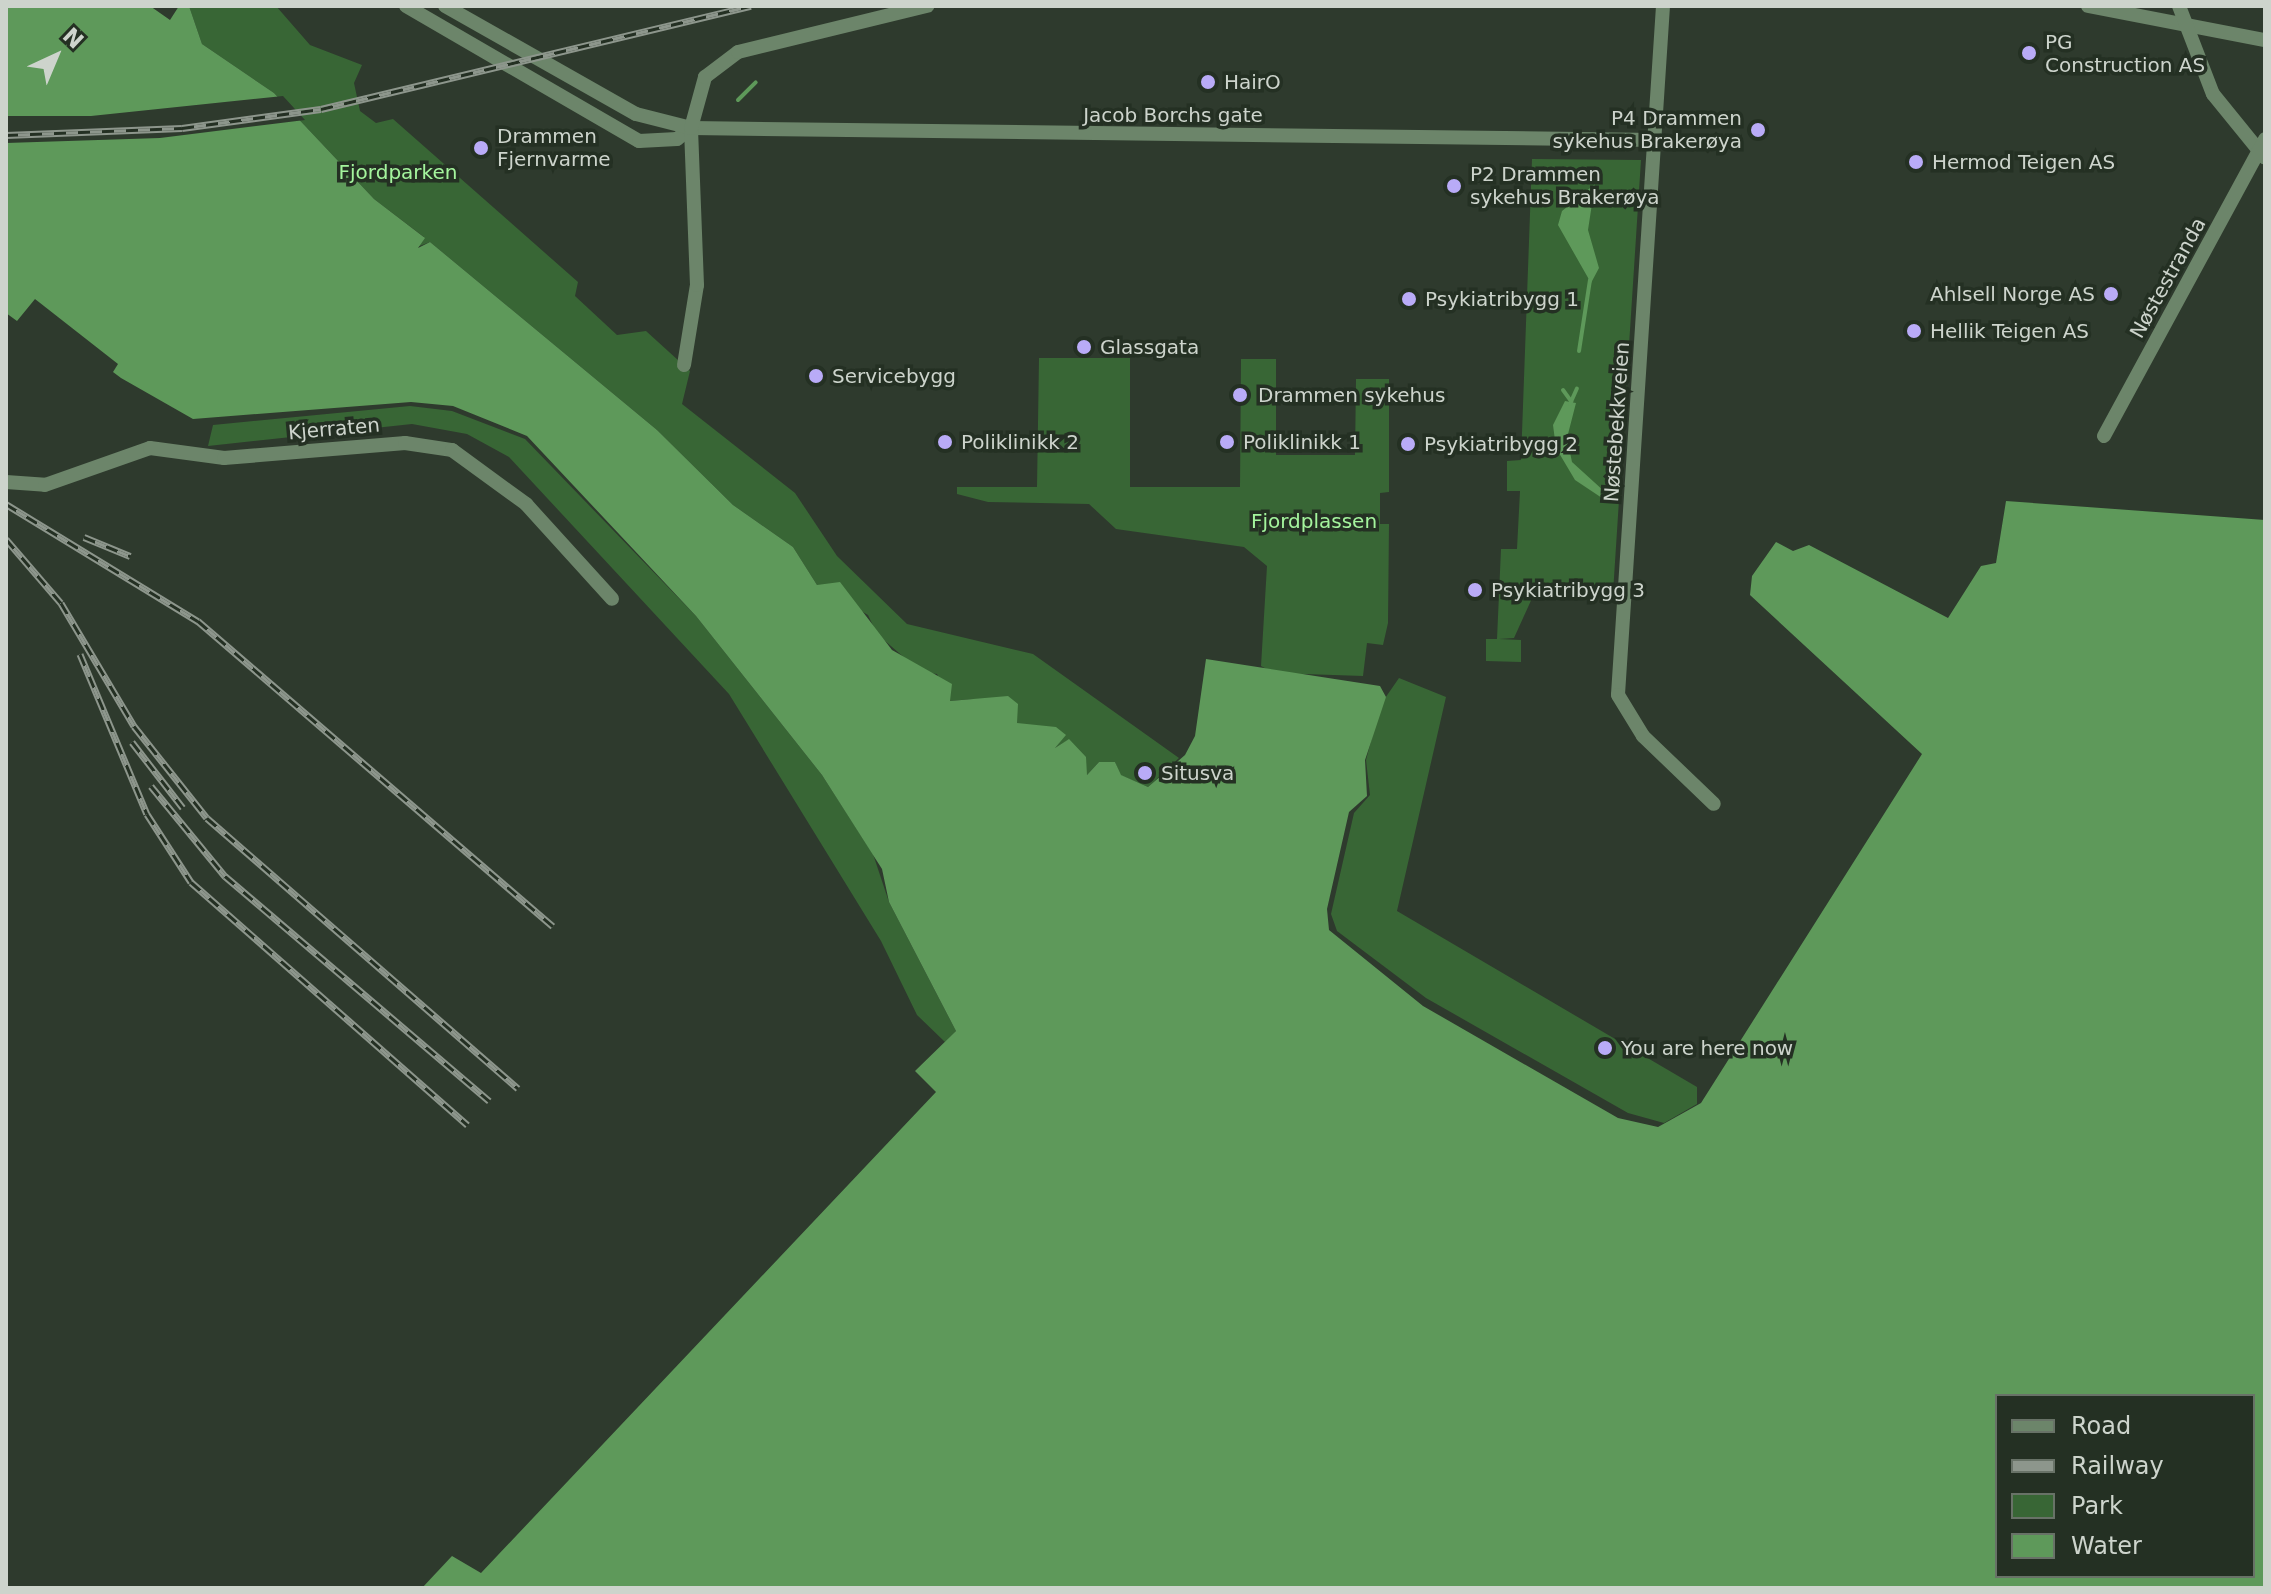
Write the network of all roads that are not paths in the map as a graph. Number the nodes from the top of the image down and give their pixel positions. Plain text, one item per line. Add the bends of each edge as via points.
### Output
1 (406, 6) edge
2 (445, 6) edge
3 (927, 6) edge
4 (1663, 6) edge
5 (2088, 6) edge
6 (2179, 6) edge
7 (2265, 40) edge
8 (691, 128) junction
9 (2265, 139) edge
10 (1655, 140) junction
11 (2265, 158) edge
12 (684, 365) dead end
13 (2104, 436) dead end
14 (6, 482) edge
15 (612, 599) dead end
16 (1714, 804) dead end

1 - 8 street, Jacob Borchs gate via 639,141 677,139
2 - 8 street, Jacob Borchs gate via 636,114
3 - 8 street via 738,52 705,77
4 - 10 street, Nøstebekkveien
5 - 7 street
6 - 11 street via 2213,94
8 - 10 street, Jacob Borchs gate
8 - 12 street via 697,285
9 - 13 street, Nøstestranda
10 - 16 street, Nøstebekkveien via 1618,695 1643,736
14 - 15 street, Kjerraten via 45,485 150,448 224,458 405,443 452,450 486,468 526,504

